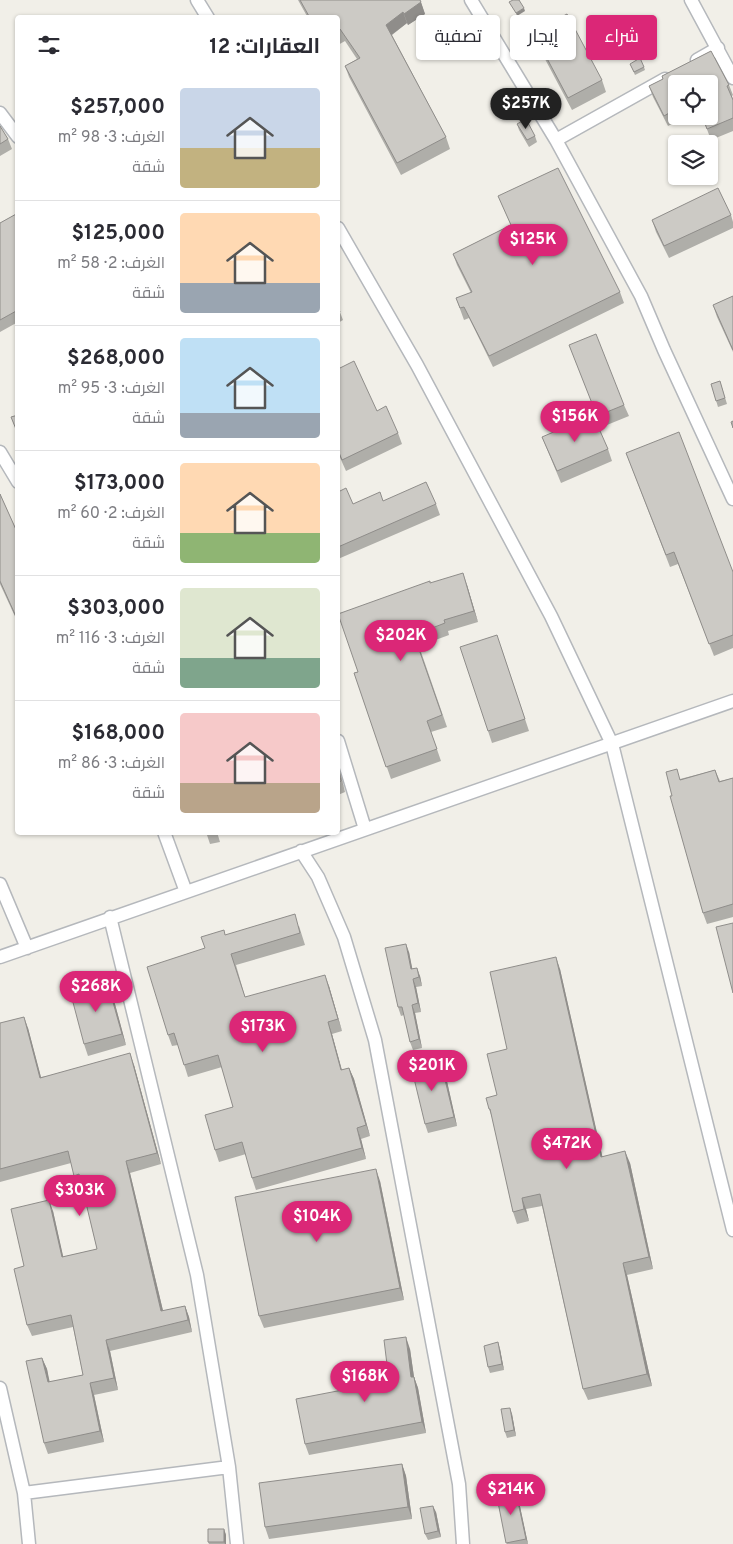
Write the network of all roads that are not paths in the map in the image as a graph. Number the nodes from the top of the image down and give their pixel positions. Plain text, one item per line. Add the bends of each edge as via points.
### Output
1 (197, 0) edge
2 (471, 0) edge
3 (691, 0) edge
4 (206, 15) edge
5 (718, 48) junction
6 (733, 78) edge
7 (0, 113) edge
8 (15, 133) edge
9 (556, 140) junction
10 (340, 231) edge
11 (0, 452) edge
12 (15, 477) edge
13 (733, 499) edge
14 (733, 701) edge
15 (612, 744) junction
16 (340, 748) edge
17 (365, 829) junction
18 (165, 835) edge
19 (301, 851) junction
20 (0, 884) edge
21 (186, 892) junction
22 (110, 917) junction
23 (27, 948) junction
24 (0, 957) edge
25 (733, 1230) edge
26 (0, 1388) edge
27 (229, 1467) junction
28 (24, 1493) junction
29 (29, 1544) edge
30 (237, 1544) edge
31 (463, 1544) edge

1 - 4 street
2 - 9 street
3 - 5 street
5 - 6 street
5 - 9 street
7 - 8 street
9 - 13 street via 641,296
10 - 15 street via 417,365 551,616
11 - 12 street
14 - 15 street
15 - 17 street
15 - 25 street
16 - 17 street
17 - 19 street
18 - 21 street
19 - 21 street
19 - 31 street via 318,877 344,937 375,1040 458,1484
20 - 23 street
21 - 22 street
22 - 23 street
22 - 27 street via 197,1275
23 - 24 street
26 - 28 street
27 - 28 street
27 - 30 street
28 - 29 street

